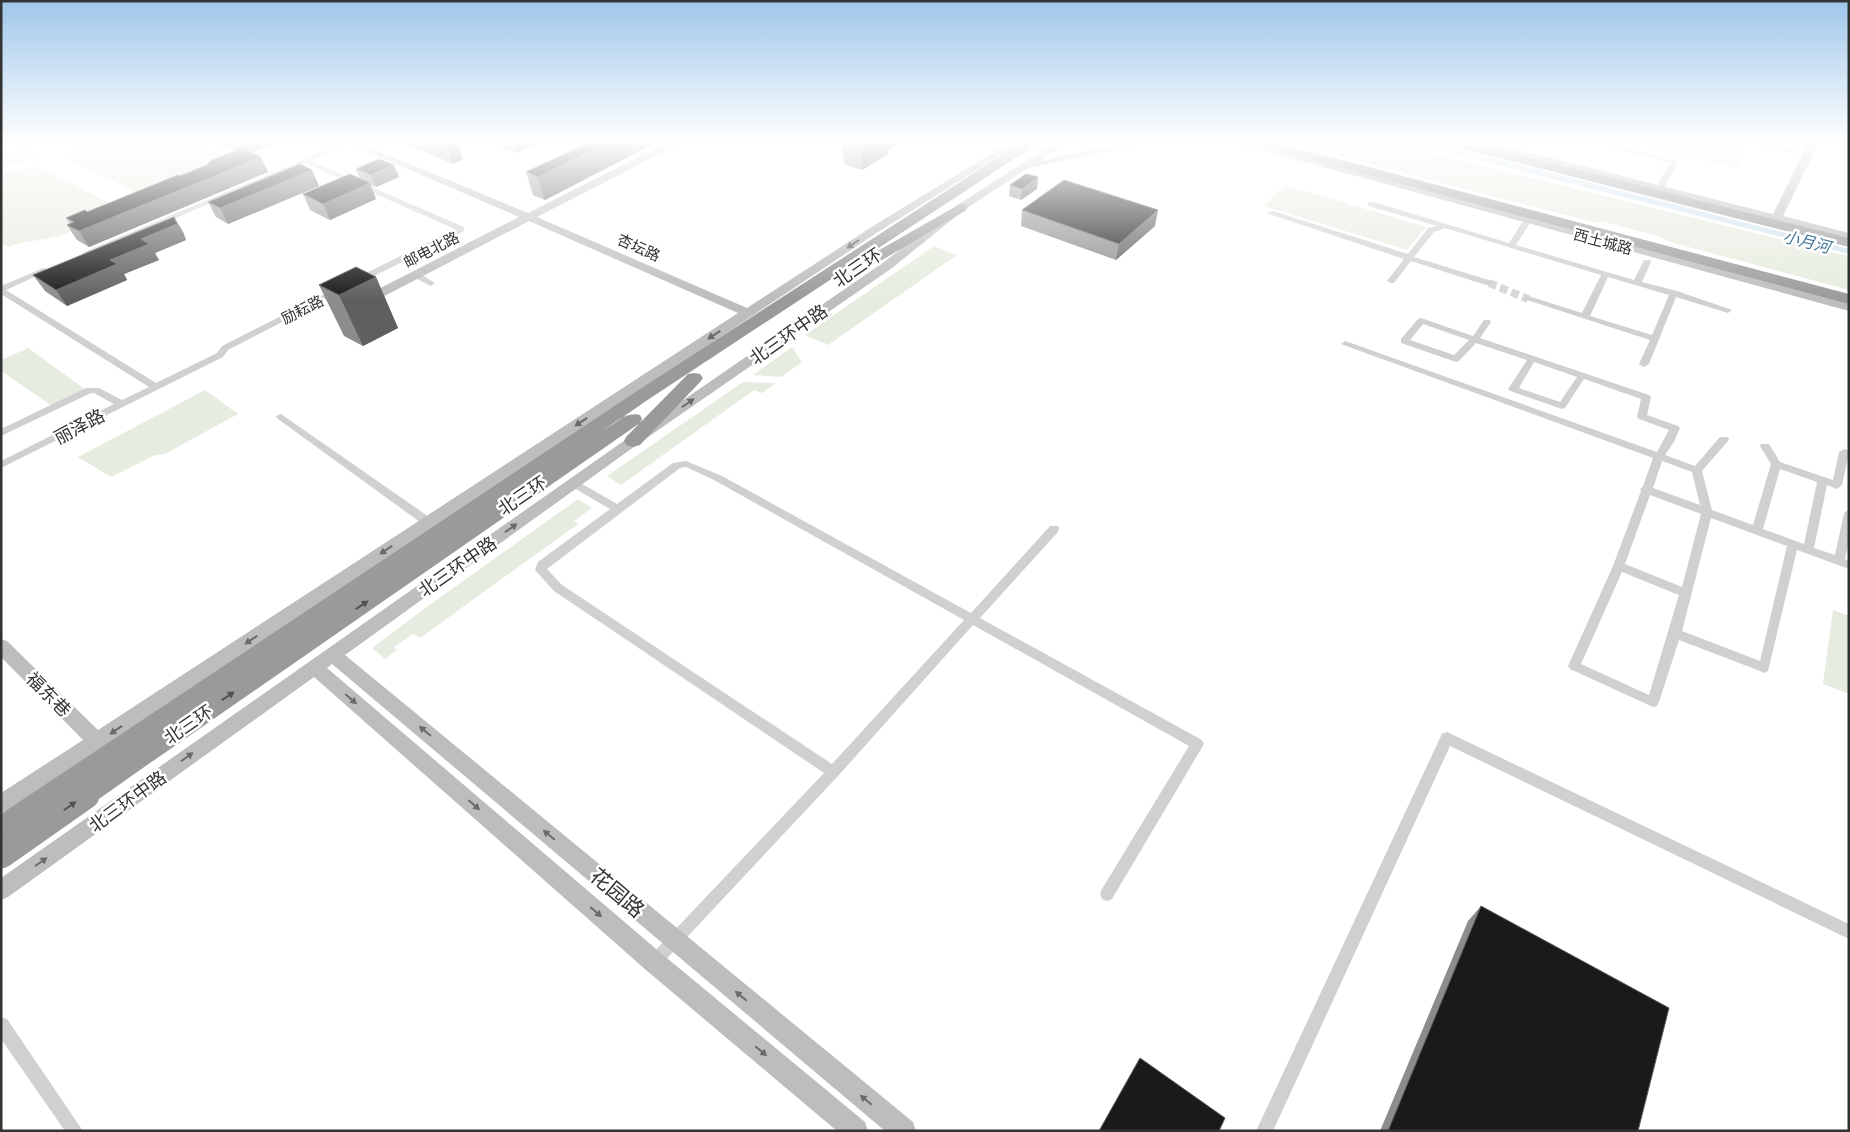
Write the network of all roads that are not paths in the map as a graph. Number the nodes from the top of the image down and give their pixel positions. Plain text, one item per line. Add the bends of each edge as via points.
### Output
1 (225, 195) edge
2 (383, 195) edge
3 (481, 195) edge
4 (485, 195) edge
5 (574, 195) edge
6 (932, 195) edge
7 (948, 195) edge
8 (966, 195) edge
9 (980, 195) edge
10 (1439, 195) edge
11 (1461, 195) edge
12 (1660, 195) edge
13 (1688, 195) edge
14 (1788, 195) edge
15 (924, 200) junction
16 (1371, 204) dead end
17 (960, 208) junction
18 (1270, 212) dead end
19 (533, 216) junction
20 (1777, 217) junction
21 (1528, 220) junction
22 (1757, 220) junction
23 (1445, 226) junction
24 (461, 229) junction
25 (472, 234) dead end
26 (1849, 237) edge
27 (1849, 243) edge
28 (1511, 246) junction
29 (862, 250) junction
30 (76, 257) edge
31 (1409, 258) junction
32 (1647, 262) dead end
33 (50, 268) edge
34 (1606, 274) junction
35 (416, 275) junction
36 (1391, 281) dead end
37 (835, 282) junction
38 (431, 283) dead end
39 (1489, 283) tunnel mouth
40 (1637, 283) junction
41 (1, 290) edge
42 (1674, 294) junction
43 (1528, 299) tunnel mouth
44 (1849, 299) edge
45 (356, 306) edge
46 (1849, 307) edge
47 (752, 310) junction
48 (1728, 310) dead end
49 (1585, 317) junction
50 (1487, 322) dead end
51 (1475, 339) junction
52 (1655, 339) junction
53 (1345, 344) dead end
54 (680, 358) junction
55 (1532, 358) junction
56 (1644, 364) dead end
57 (1582, 376) junction
58 (694, 378) junction
59 (156, 387) junction
60 (640, 397) junction
61 (121, 404) junction
62 (282, 417) dead end
63 (1, 433) edge
64 (1724, 439) dead end
65 (633, 441) junction
66 (1765, 446) dead end
67 (1844, 452) dead end
68 (1659, 456) junction
69 (549, 458) junction
70 (1776, 464) junction
71 (1, 465) edge
72 (1697, 470) junction
73 (1823, 480) junction
74 (574, 483) junction
75 (1838, 485) junction
76 (1645, 489) junction
77 (1849, 489) edge
78 (617, 509) junction
79 (1707, 513) junction
80 (1849, 513) edge
81 (428, 522) junction
82 (1054, 529) dead end
83 (1757, 531) junction
84 (405, 538) junction
85 (1793, 545) junction
86 (1808, 550) junction
87 (1844, 563) edge
88 (1619, 566) junction
89 (1685, 593) junction
90 (972, 618) junction
91 (1675, 633) junction
92 (1, 646) edge
93 (332, 654) junction
94 (314, 667) junction
95 (97, 742) junction
96 (139, 746) junction
97 (833, 772) junction
98 (1, 804) edge
99 (38, 804) junction
100 (1, 824) edge
101 (1, 829) edge
102 (1, 854) edge
103 (580, 861) junction
104 (561, 881) junction
105 (1, 890) edge
106 (1107, 894) dead end
107 (1849, 932) edge
108 (675, 940) junction
109 (654, 962) junction
110 (1, 1025) edge
111 (75, 1131) edge
112 (856, 1131) edge
113 (904, 1131) edge
114 (1264, 1131) edge

1 - 30 street
2 - 24 street
3 - 19 street, 杏坛路
4 - 19 street, 杏坛路
5 - 19 street, 邮电北路
6 - 15 street
7 - 29 highway, 北三环
8 - 37 highway, 北三环
9 - 17 street, 北三环中路
10 - 21 street, 西土城路
11 - 44 highway, 西土城路
12 - 22 highway
13 - 20 street
14 - 20 street
15 - 29 highway
15 -> 47 street
16 - 23 street
17 - 37 highway
65 -> 17 street, 北三环中路 via 888,265
18 - 31 street
19 - 35 street, 邮电北路
19 - 47 street, 杏坛路
20 - 26 street
21 - 28 street
21 - 46 street, 西土城路
22 - 26 highway
22 - 27 highway
23 - 28 street
23 - 31 street via 1431,230
24 - 25 street
24 - 59 street, 励耘路 via 225,348 220,354
28 - 34 street
29 - 60 highway, 北三环
31 - 36 street
31 - 39 street
32 - 40 street
33 - 41 street
34 - 40 street
34 - 49 street
35 - 38 street
35 - 45 street, 邮电北路
37 - 58 highway, 北三环
40 - 42 street
41 - 59 street
42 - 48 street
42 - 52 street
43 - 49 street
47 -> 54 street
49 - 52 street
50 - 51 street
51 - 51 street via 1421,321 1404,341 1456,359
51 - 55 street
52 - 56 street
53 - 68 street
54 - 60 highway
54 -> 81 street
55 - 57 street
55 - 57 street via 1513,389 1562,406
57 - 68 street via 1646,397 1642,417 1674,428 1670,442
58 - 65 highway
96 -> 58 highway, 北三环
59 - 61 street, 丽泽路
60 - 69 highway, 北三环
61 - 63 street via 96,390 89,390
61 - 71 street, 丽泽路
62 - 81 street
64 - 72 street
65 - 74 street, 北三环中路
66 - 70 street
67 - 75 street
68 - 72 street
68 - 76 street
69 - 84 highway
69 - 96 highway, 北三环
70 - 73 street
70 - 83 street
72 - 79 street
73 - 75 street
73 - 86 street
74 - 78 street
93 -> 74 street, 北三环中路
75 - 77 street
76 - 79 street
76 - 88 street
78 - 90 street via 677,465 693,466
78 - 97 street via 542,565 541,570 558,588
79 - 83 street
79 - 89 street
80 - 87 street
81 - 84 street
82 - 90 street
83 - 85 street
84 -> 95 street
85 - 86 street
85 - 91 street via 1764,668
86 - 87 street
88 - 89 street
88 - 91 street via 1574,666 1652,702
89 - 91 street
90 - 97 street
90 - 106 street via 1197,744
92 - 95 street, 福东巷
93 - 94 street, 北三环中路
103 -> 93 street, 花园路
94 -> 104 street, 花园路
105 -> 94 street, 北三环中路
95 - 98 street
96 - 99 highway, 北三环
102 -> 96 highway, 北三环, bridge
97 - 108 street
99 - 100 highway
99 - 101 highway, 北三环
103 - 104 street
103 - 108 street, 花园路
104 -> 109 street, 花园路
107 - 114 street via 1447,738
108 - 109 street
113 -> 108 street, 花园路
109 -> 112 street, 花园路
110 - 111 street

